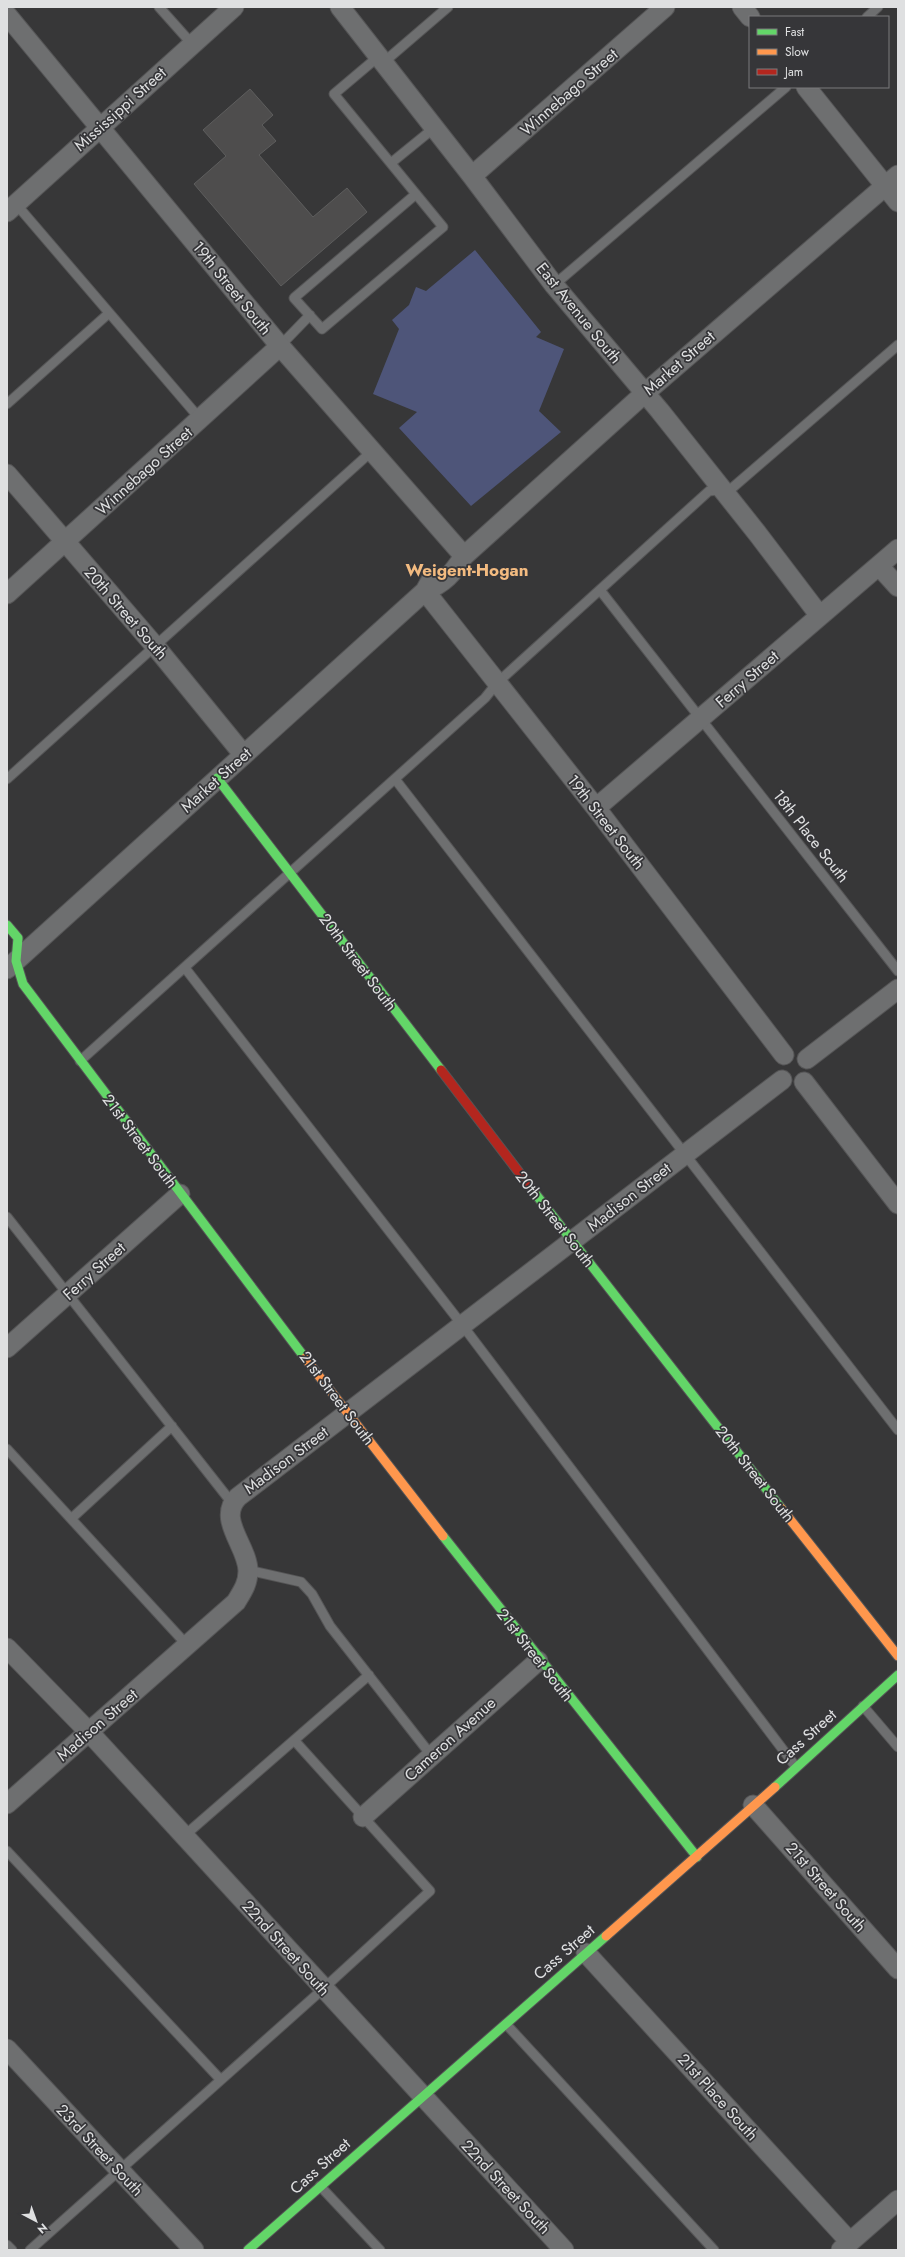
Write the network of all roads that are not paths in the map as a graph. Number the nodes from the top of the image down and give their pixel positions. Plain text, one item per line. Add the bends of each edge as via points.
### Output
1 (159, 7) edge
2 (234, 7) edge
3 (340, 7) edge
4 (448, 7) edge
5 (665, 7) edge
6 (742, 7) edge
7 (878, 7) edge
8 (7, 15) edge
9 (749, 16) edge
10 (868, 16) edge
11 (192, 44) junction
12 (382, 59) junction
13 (785, 88) edge
14 (807, 88) edge
15 (100, 128) junction
16 (434, 128) junction
17 (391, 163) junction
18 (472, 176) junction
19 (892, 180) edge
20 (416, 194) junction
21 (898, 202) edge
22 (10, 207) edge
23 (554, 285) junction
24 (108, 314) junction
25 (310, 315) junction
26 (898, 345) edge
27 (280, 346) junction
28 (644, 393) junction
29 (7, 404) edge
30 (201, 420) junction
31 (371, 452) junction
32 (7, 474) edge
33 (721, 489) junction
34 (65, 542) junction
35 (898, 549) edge
36 (464, 556) junction
37 (879, 566) junction
38 (898, 587) edge
39 (600, 590) junction
40 (425, 591) junction
41 (7, 594) edge
42 (820, 616) junction
43 (155, 646) junction
44 (497, 683) junction
45 (701, 720) junction
46 (243, 754) junction
47 (218, 778) junction
48 (7, 779) edge
49 (395, 779) junction
50 (596, 808) junction
51 (291, 874) junction
52 (7, 925) edge
53 (12, 965) edge
54 (185, 968) junction
55 (898, 972) edge
56 (898, 989) edge
57 (784, 1056) junction
58 (807, 1059) junction
59 (80, 1061) junction
60 (782, 1080) junction
61 (804, 1082) junction
62 (683, 1155) junction
63 (180, 1194) junction
64 (898, 1204) edge
65 (7, 1217) edge
66 (572, 1241) junction
67 (67, 1294) junction
68 (463, 1326) junction
69 (7, 1348) edge
70 (348, 1413) junction
71 (172, 1426) junction
72 (898, 1430) edge
73 (7, 1450) edge
74 (232, 1503) junction
75 (72, 1518) junction
76 (248, 1570) junction
77 (187, 1645) junction
78 (7, 1648) edge
79 (898, 1656) edge
80 (538, 1661) junction
81 (369, 1675) junction
82 (898, 1675) edge
83 (863, 1706) junction
84 (89, 1732) junction
85 (294, 1740) junction
86 (898, 1747) edge
87 (431, 1756) junction
88 (796, 1767) junction
89 (7, 1804) edge
90 (753, 1805) junction
91 (363, 1817) junction
92 (184, 1836) junction
93 (7, 1851) edge
94 (696, 1857) junction
95 (586, 1953) junction
96 (898, 1969) edge
97 (323, 1989) junction
98 (505, 2023) junction
99 (7, 2049) edge
100 (220, 2079) junction
101 (422, 2096) junction
102 (119, 2170) junction
103 (320, 2186) junction
104 (898, 2200) edge
105 (7, 2245) edge
106 (846, 2246) edge
107 (12, 2250) edge
108 (30, 2250) edge
109 (194, 2250) edge
110 (248, 2250) edge
111 (380, 2250) edge
112 (564, 2250) edge
113 (714, 2250) edge

1 - 11 lane
2 - 11 street, Mississippi Street
3 - 12 street, East Avenue South
4 - 12 lane
5 - 18 street, Winnebago Street
6 - 9 street
7 - 10 lane
8 - 15 street, 19th Street South
11 - 15 street, Mississippi Street
12 - 16 street, East Avenue South
12 - 17 lane via 334,94
13 - 23 lane
14 - 19 street
15 - 22 street, Mississippi Street
15 - 27 street, 19th Street South
16 - 17 lane
16 - 18 street, East Avenue South
17 - 20 lane
18 - 23 street, East Avenue South
19 - 21 street
19 - 28 street, Market Street
20 - 25 lane via 294,298
20 - 25 lane via 443,228 322,329
22 - 24 lane
23 - 28 street, East Avenue South
24 - 29 lane
24 - 30 lane
25 - 27 lane
26 - 33 lane via 731,489
27 - 30 street, Winnebago Street
27 - 31 street, 19th Street South
28 - 33 street, East Avenue South
28 - 36 street, Market Street
30 - 34 street, Winnebago Street
31 - 36 street, 19th Street South
31 - 43 lane
32 - 34 street, 20th Street South
33 - 39 lane via 709,491
33 - 42 street, East Avenue South
34 - 41 street, Winnebago Street
34 - 43 street, 20th Street South
35 - 37 street, Ferry Street
36 - 40 street, Market Street via 453,573 439,585
37 - 38 street
37 - 42 street, Ferry Street
39 - 44 lane
39 - 45 lane, 18th Place South
40 - 44 street, 19th Street South
40 - 46 street, Market Street
42 - 45 street, Ferry Street
43 - 46 street, 20th Street South
43 - 48 lane
44 - 49 lane via 485,698
44 - 50 street, 19th Street South
45 - 50 street, Ferry Street
45 - 55 lane, 18th Place South
46 - 47 street, Market Street
47 - 51 street, 20th Street South
47 - 53 street, Market Street
49 - 51 lane
49 - 62 lane
50 - 57 street, 19th Street South
51 - 54 lane
51 - 66 street, 20th Street South
52 - 53 street, 21st Street South via 18,938
53 - 59 street, 21st Street South via 23,984
54 - 59 lane
54 - 68 lane
56 - 58 street
57 - 58 street via 799,1053
57 - 60 street via 778,1070
58 - 61 street via 810,1063 810,1074
59 - 63 street, 21st Street South
60 - 61 street via 795,1086
60 - 62 street, Madison Street
61 - 64 street
62 - 66 street, Madison Street
62 - 72 lane
63 - 67 street, Ferry Street
63 - 70 street, 21st Street South
65 - 67 lane
66 - 68 street, Madison Street
66 - 79 street, 20th Street South
67 - 69 street, Ferry Street
67 - 71 lane
68 - 70 street, Madison Street
68 - 88 lane
70 - 74 street, Madison Street
70 - 80 street, 21st Street South
71 - 74 lane
71 - 75 lane
73 - 75 lane
74 - 76 street, Madison Street via 229,1517
75 - 77 lane
76 - 77 street, Madison Street via 246,1587 236,1602
76 - 81 lane via 301,1582 312,1594 330,1626
77 - 84 street, Madison Street
78 - 84 street, 22nd Street South
80 - 87 street, Cameron Avenue
80 - 94 street, 21st Street South
81 - 85 lane
81 - 87 lane
82 - 83 street, Cass Street
83 - 86 lane
83 - 88 street, Cass Street
84 - 89 street, Madison Street
84 - 92 street, 22nd Street South
85 - 91 lane
85 - 92 lane
87 - 91 street, Cameron Avenue
88 - 90 street, Cass Street
90 - 94 street, Cass Street
90 - 96 street, 21st Street South
91 - 97 lane via 430,1891
92 - 97 street, 22nd Street South
93 - 100 lane
94 - 95 street, Cass Street
95 - 98 street, Cass Street
95 - 106 street, 21st Place South
97 - 100 lane
97 - 101 street, 22nd Street South
98 - 101 street, Cass Street
98 - 113 lane
99 - 102 street, 23rd Street South
100 - 102 lane
101 - 103 street, Cass Street
101 - 112 street, 22nd Street South
102 - 108 lane
102 - 109 street, 23rd Street South
103 - 110 street, Cass Street
103 - 111 lane
104 - 106 street
105 - 107 lane

